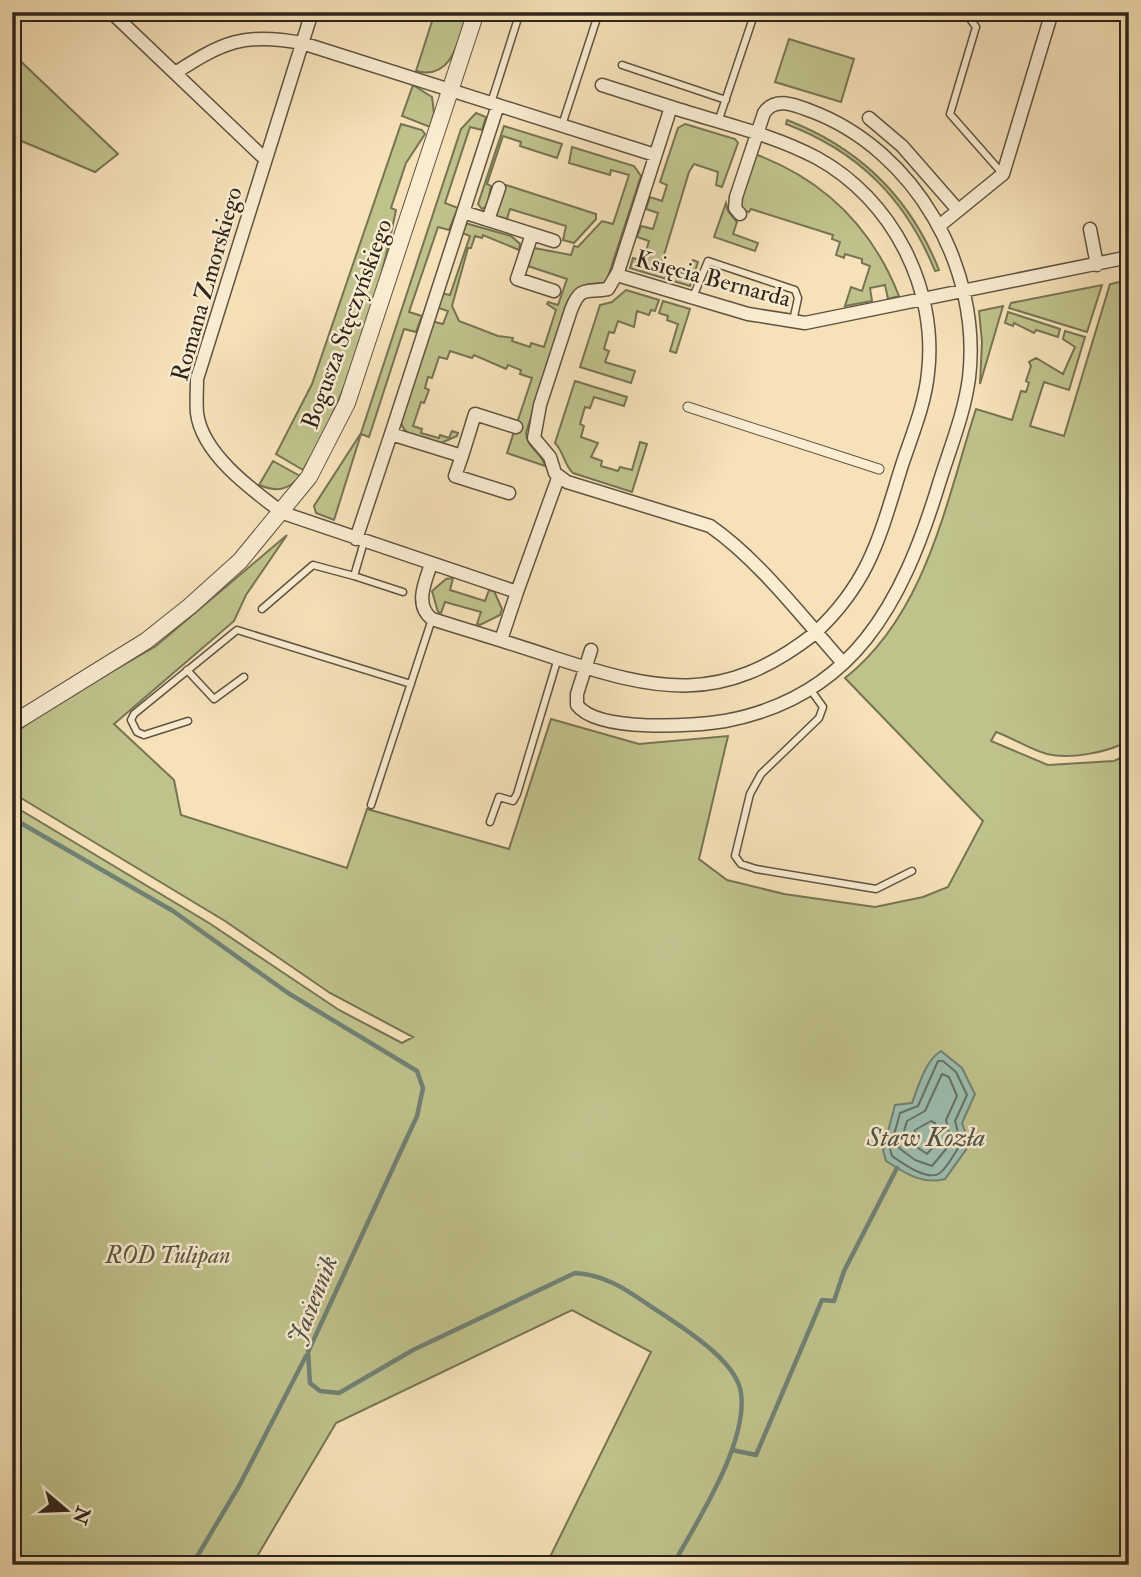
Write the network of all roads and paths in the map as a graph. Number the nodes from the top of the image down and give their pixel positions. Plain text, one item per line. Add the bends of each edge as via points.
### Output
1 (111, 12) edge
2 (312, 12) edge
3 (476, 12) edge
4 (520, 12) edge
5 (600, 12) edge
6 (755, 12) edge
7 (826, 12) edge
8 (855, 12) edge
9 (965, 12) edge
10 (1052, 12) edge
11 (302, 43) junction
12 (622, 65) dead end
13 (175, 73) junction
14 (602, 85) dead end
15 (452, 90) junction
16 (726, 100) junction
17 (495, 104) junction
18 (671, 107) junction
19 (869, 118) dead end
20 (719, 122) junction
21 (562, 125) junction
22 (757, 134) junction
23 (655, 155) junction
24 (265, 159) junction
25 (1003, 174) junction
26 (499, 188) dead end
27 (958, 210) junction
28 (463, 212) junction
29 (740, 214) dead end
30 (488, 220) junction
31 (939, 226) junction
32 (1090, 229) dead end
33 (532, 234) junction
34 (554, 241) dead end
35 (1129, 257) edge
36 (1097, 265) junction
37 (617, 275) junction
38 (554, 291) dead end
39 (963, 291) junction
40 (693, 299) junction
41 (923, 299) junction
42 (792, 323) junction
43 (688, 407) dead end
44 (516, 427) dead end
45 (391, 434) junction
46 (462, 456) junction
47 (879, 469) dead end
48 (558, 478) junction
49 (509, 493) dead end
50 (283, 513) junction
51 (360, 540) junction
52 (431, 564) junction
53 (354, 576) junction
54 (403, 592) dead end
55 (517, 592) junction
56 (262, 608) dead end
57 (432, 619) junction
58 (816, 632) junction
59 (502, 640) junction
60 (591, 650) dead end
61 (558, 658) junction
62 (843, 663) junction
63 (585, 667) junction
64 (187, 670) junction
65 (244, 677) dead end
66 (411, 684) junction
67 (809, 688) junction
68 (188, 721) dead end
69 (12, 724) edge
70 (371, 805) dead end
71 (490, 822) dead end
72 (912, 871) dead end

1 - 13 street, Romana Zmorskiego
2 - 11 street, Romana Zmorskiego
3 - 15 street, Bogusza Stęczyńskiego
4 - 17 lane
5 - 21 lane
6 - 16 lane
7 - 8 lane via 842,17
9 - 25 lane via 976,27 950,114
10 - 25 street
11 - 13 street via 259,36 215,48
11 - 15 street
11 - 24 street, Romana Zmorskiego
12 - 16 lane
13 - 24 street, Romana Zmorskiego
14 - 18 street
15 - 17 street
15 - 50 street, Bogusza Stęczyńskiego via 347,403 309,477
16 - 20 lane
17 - 21 street
17 - 28 street
18 - 20 street
18 - 23 street
19 - 27 street via 902,146
20 - 22 street
21 - 23 street
22 - 29 street via 735,204
22 - 31 street via 767,107 780,102 838,123 898,170
22 - 41 street via 817,159 869,199 910,258
23 - 37 street
24 - 50 street, Romana Zmorskiego via 197,379 197,416 215,453
25 - 27 street
26 - 30 street
27 - 31 street
28 - 30 street
28 - 45 street
30 - 33 street
31 - 39 street
32 - 36 street
33 - 34 street
33 - 38 street via 517,279
35 - 36 street, Księcia Bernarda
36 - 39 street, Księcia Bernarda
37 - 40 street, Księcia Bernarda
37 - 48 street via 608,289 577,295 540,405 534,438 550,457
39 - 41 street, Księcia Bernarda
39 - 62 street via 969,378 935,495 914,560 894,600 868,638
40 - 42 street, Księcia Bernarda
40 - 42 lane via 708,261 795,290 798,298
41 - 42 street, Księcia Bernarda
41 - 58 street via 928,372 922,404 877,542 860,579 851,596
43 - 47 street
44 - 46 street via 475,414
45 - 46 street
45 - 51 street
46 - 49 street via 455,476
48 - 55 street
48 - 58 street via 710,526 729,540
50 - 51 street, Romana Zmorskiego
50 - 69 street, Bogusza Stęczyńskiego via 240,561 146,641
51 - 52 street, Romana Zmorskiego
51 - 53 lane
52 - 55 street, Romana Zmorskiego
52 - 57 street via 421,601
53 - 54 lane
53 - 56 lane via 313,565
55 - 59 street
57 - 59 street
57 - 66 lane
58 - 62 street
58 - 63 street via 761,667 694,685 638,683
59 - 61 street
60 - 63 street
61 - 63 street
61 - 71 lane via 517,794 513,801 499,797
62 - 67 street
63 - 67 street via 577,694 580,709 616,721 655,726 731,720
64 - 65 lane via 214,699
64 - 66 lane via 237,630
64 - 68 lane via 131,720 144,735
66 - 70 lane
67 - 72 lane via 823,707 819,718 761,774 750,794 735,856 741,864 756,869 876,889

